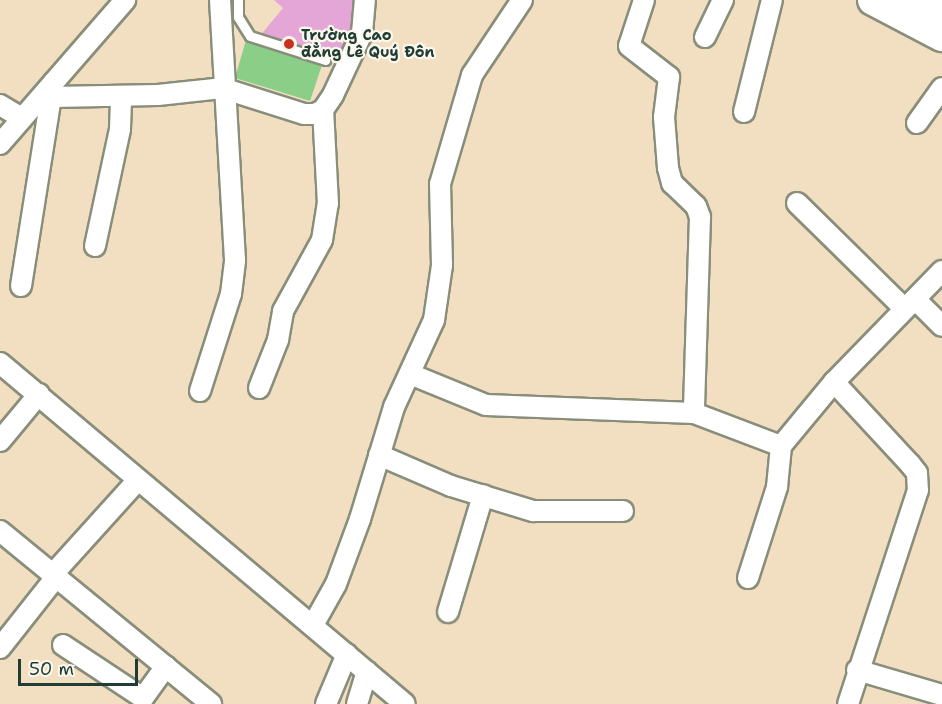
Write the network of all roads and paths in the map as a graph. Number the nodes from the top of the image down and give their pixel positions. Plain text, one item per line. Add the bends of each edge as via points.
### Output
1 (220, 0) edge
2 (238, 0) edge
3 (365, 0) edge
4 (522, 0) edge
5 (644, 0) edge
6 (723, 0) edge
7 (772, 0) edge
8 (873, 0) edge
9 (914, 0) edge
10 (123, 1) edge
11 (942, 14) edge
12 (942, 36) edge
13 (705, 37) dead end
14 (325, 60) dead end
15 (222, 88) junction
16 (942, 88) edge
17 (52, 90) junction
18 (121, 96) junction
19 (0, 105) edge
20 (323, 110) junction
21 (744, 112) dead end
22 (22, 118) junction
23 (917, 123) dead end
24 (0, 144) edge
25 (797, 203) dead end
26 (95, 246) dead end
27 (942, 271) edge
28 (21, 286) dead end
29 (910, 304) junction
30 (942, 326) edge
31 (0, 363) edge
32 (410, 374) junction
33 (834, 382) junction
34 (259, 388) dead end
35 (200, 391) dead end
36 (39, 394) junction
37 (694, 413) junction
38 (0, 441) edge
39 (781, 446) junction
40 (380, 455) junction
41 (138, 480) junction
42 (483, 495) junction
43 (623, 511) dead end
44 (0, 531) edge
45 (54, 576) junction
46 (748, 578) dead end
47 (448, 612) dead end
48 (313, 625) junction
49 (63, 645) dead end
50 (0, 648) edge
51 (347, 654) junction
52 (166, 666) junction
53 (857, 670) junction
54 (367, 672) junction
55 (942, 695) edge
56 (148, 701) edge
57 (211, 704) edge
58 (326, 704) edge
59 (357, 704) edge
60 (405, 704) edge
61 (848, 704) edge

1 - 15 street
2 - 14 lane via 238,18 250,36
3 - 20 street via 362,33
4 - 32 street via 472,75 449,151 440,184 442,265 434,320
5 - 37 street via 629,46 669,77 664,117 668,168 672,183 696,206 700,217
6 - 13 street
7 - 21 street
8 - 12 main road
9 - 11 highway
10 - 17 street
15 - 18 street
15 - 20 street via 304,114
15 - 35 street via 235,260 231,294
16 - 23 street
17 - 18 street
17 - 22 street
17 - 28 street
18 - 26 street via 120,129
19 - 22 street
20 - 34 street via 328,204 322,240 283,311 278,340
22 - 24 street
25 - 29 street
27 - 29 street
29 - 30 street
29 - 33 street
31 - 36 street
32 - 37 street via 486,405
32 - 40 street via 394,407
33 - 39 street
33 - 53 street via 917,473 918,490
36 - 38 street
36 - 41 street
37 - 39 street
39 - 46 street via 777,487
40 - 42 street
40 - 48 street via 336,584
41 - 45 street
41 - 48 street
42 - 43 street via 533,511
42 - 47 street
44 - 45 street
45 - 50 street
45 - 52 street
48 - 51 street
49 - 56 street
51 - 54 street
51 - 58 street
52 - 56 street
52 - 57 street
53 - 55 street
53 - 61 street
54 - 59 street
54 - 60 street

